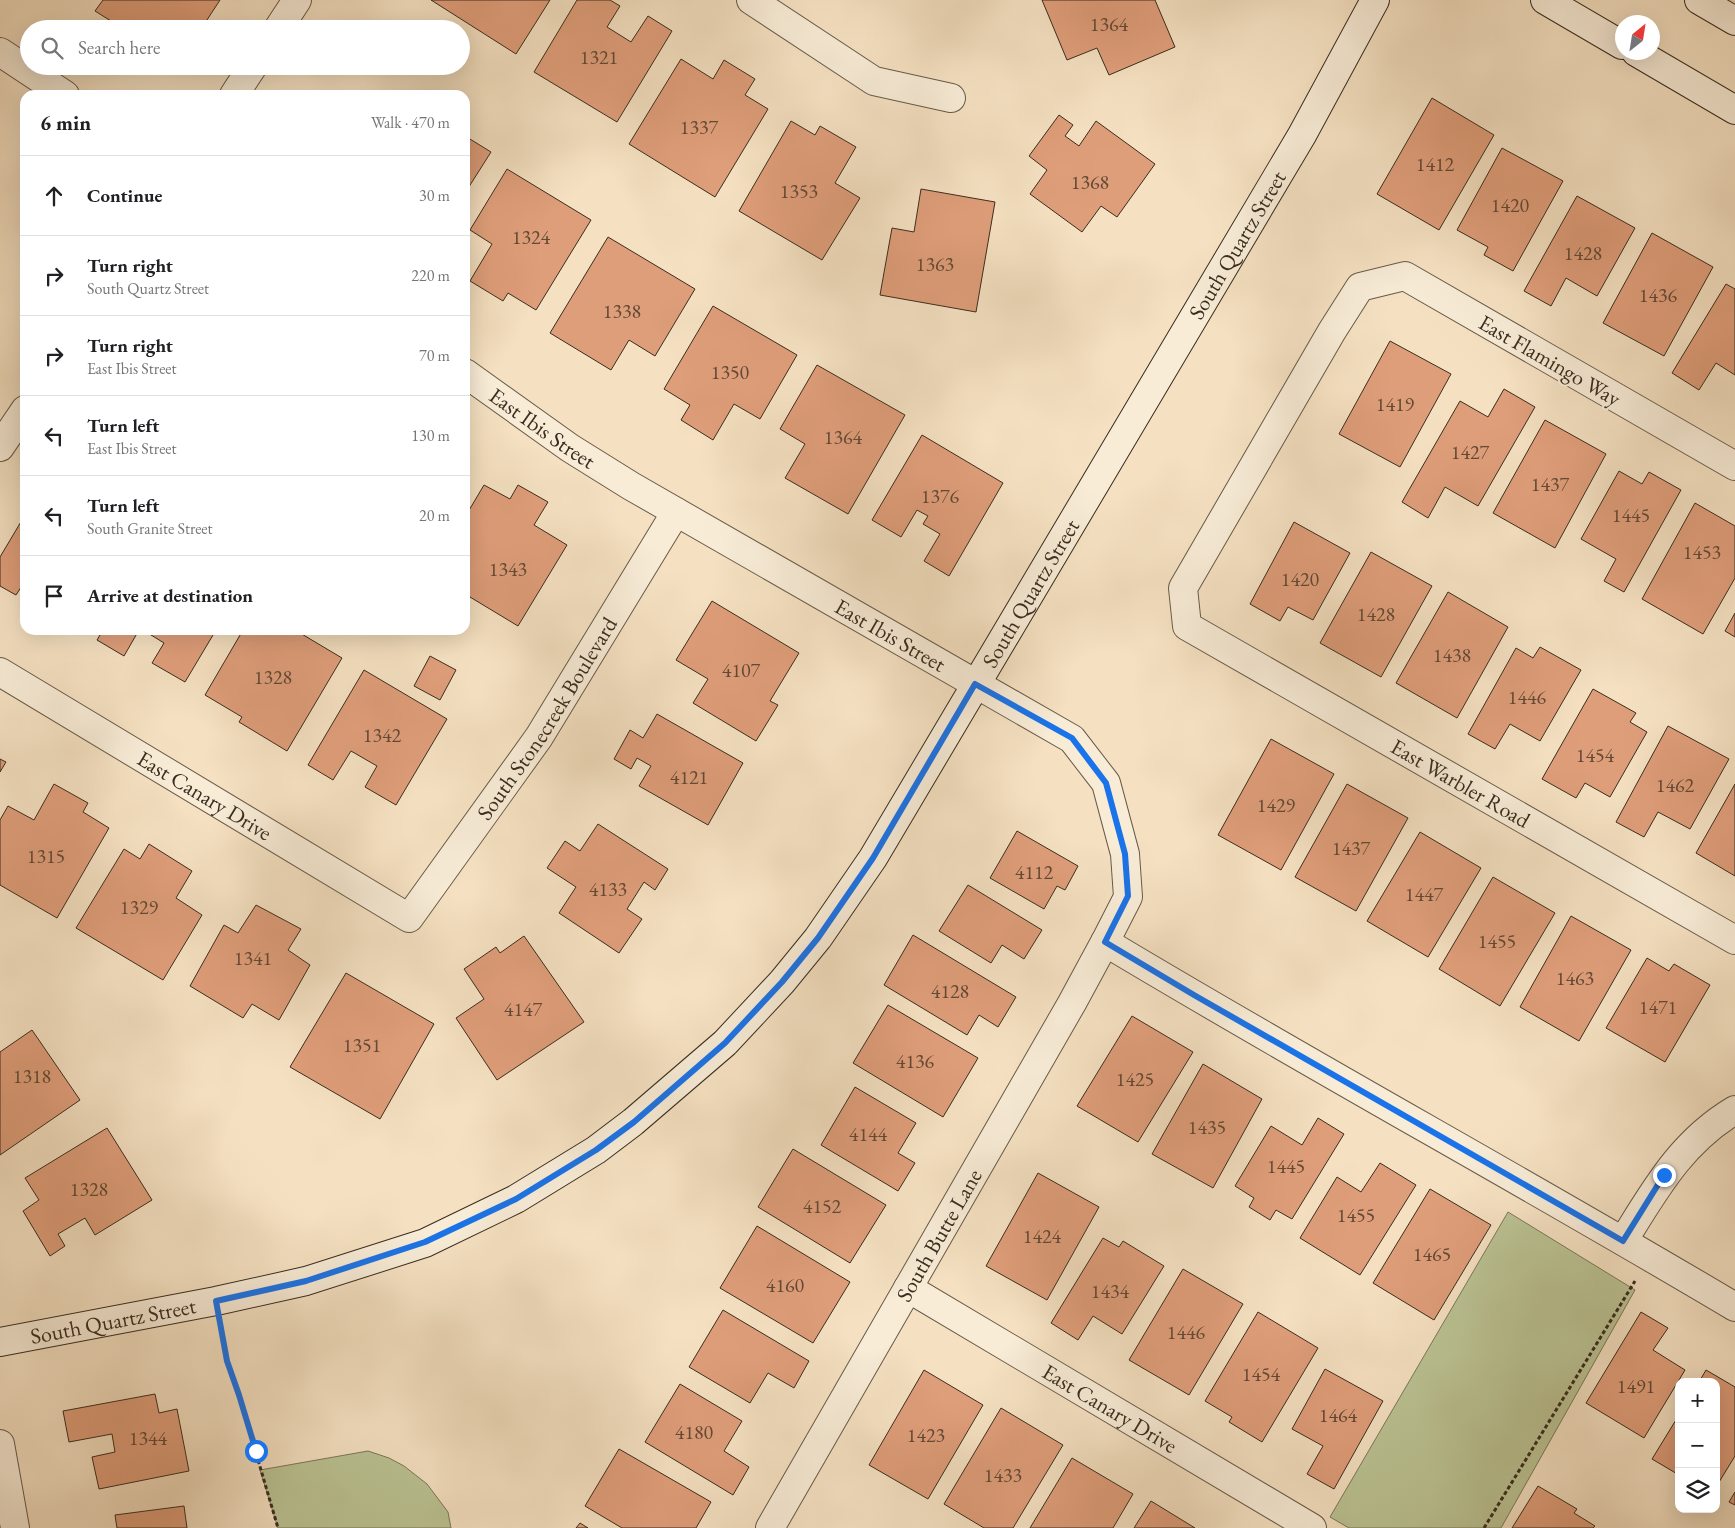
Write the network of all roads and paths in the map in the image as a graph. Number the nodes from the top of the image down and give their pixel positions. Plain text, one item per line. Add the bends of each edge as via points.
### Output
1 (297, 0) edge
2 (751, 0) edge
3 (1375, 0) edge
4 (1545, 0) edge
5 (1700, 0) edge
6 (284, 20) edge
7 (1735, 20) edge
8 (1615, 41) edge
9 (0, 52) edge
10 (1650, 60) edge
11 (20, 65) edge
12 (35, 75) edge
13 (247, 75) edge
14 (58, 90) edge
15 (237, 90) edge
16 (951, 98) dead end
17 (1735, 110) edge
18 (470, 377) edge
19 (20, 417) edge
20 (0, 447) edge
21 (1735, 466) edge
22 (676, 512) junction
23 (1187, 626) joint
24 (0, 672) edge
25 (975, 684) junction
26 (409, 918) joint
27 (1735, 940) edge
28 (1105, 942) junction
29 (1735, 1110) edge
30 (1623, 1241) junction
31 (1635, 1280) dead end
32 (908, 1288) junction
33 (216, 1301) junction
34 (1735, 1308) edge
35 (0, 1342) edge
36 (0, 1444) edge
37 (15, 1528) edge
38 (278, 1528) edge
39 (770, 1528) edge
40 (1312, 1528) edge
41 (1484, 1528) edge

1 - 6 street
2 - 16 street via 874,81
3 - 25 street, South Quartz Street via 1302,135
4 - 8 street
5 - 7 street
9 - 11 street
10 - 17 street
12 - 14 street
13 - 15 street
18 - 22 street, East Ibis Street via 570,448
19 - 20 street
21 - 23 street, East Flamingo Way via 1405,276 1360,288 1183,588
22 - 25 street, East Ibis Street
22 - 26 street, South Stonecreek Boulevard via 539,737
23 - 27 street, East Warbler Road
24 - 26 street, East Canary Drive
25 - 28 street, East Ibis Street via 1072,738 1106,783 1125,854 1128,896
25 - 33 street, South Quartz Street via 873,858 818,938 725,1043 634,1122 596,1150 516,1199 425,1242 306,1281
28 - 30 street
28 - 32 street, South Butte Lane
29 - 30 street via 1693,1142 1664,1175
30 - 34 street
31 - 41 path
32 - 39 street, South Butte Lane
32 - 40 street, East Canary Drive
33 - 35 street, South Quartz Street
33 - 38 path via 227,1361
36 - 37 street

